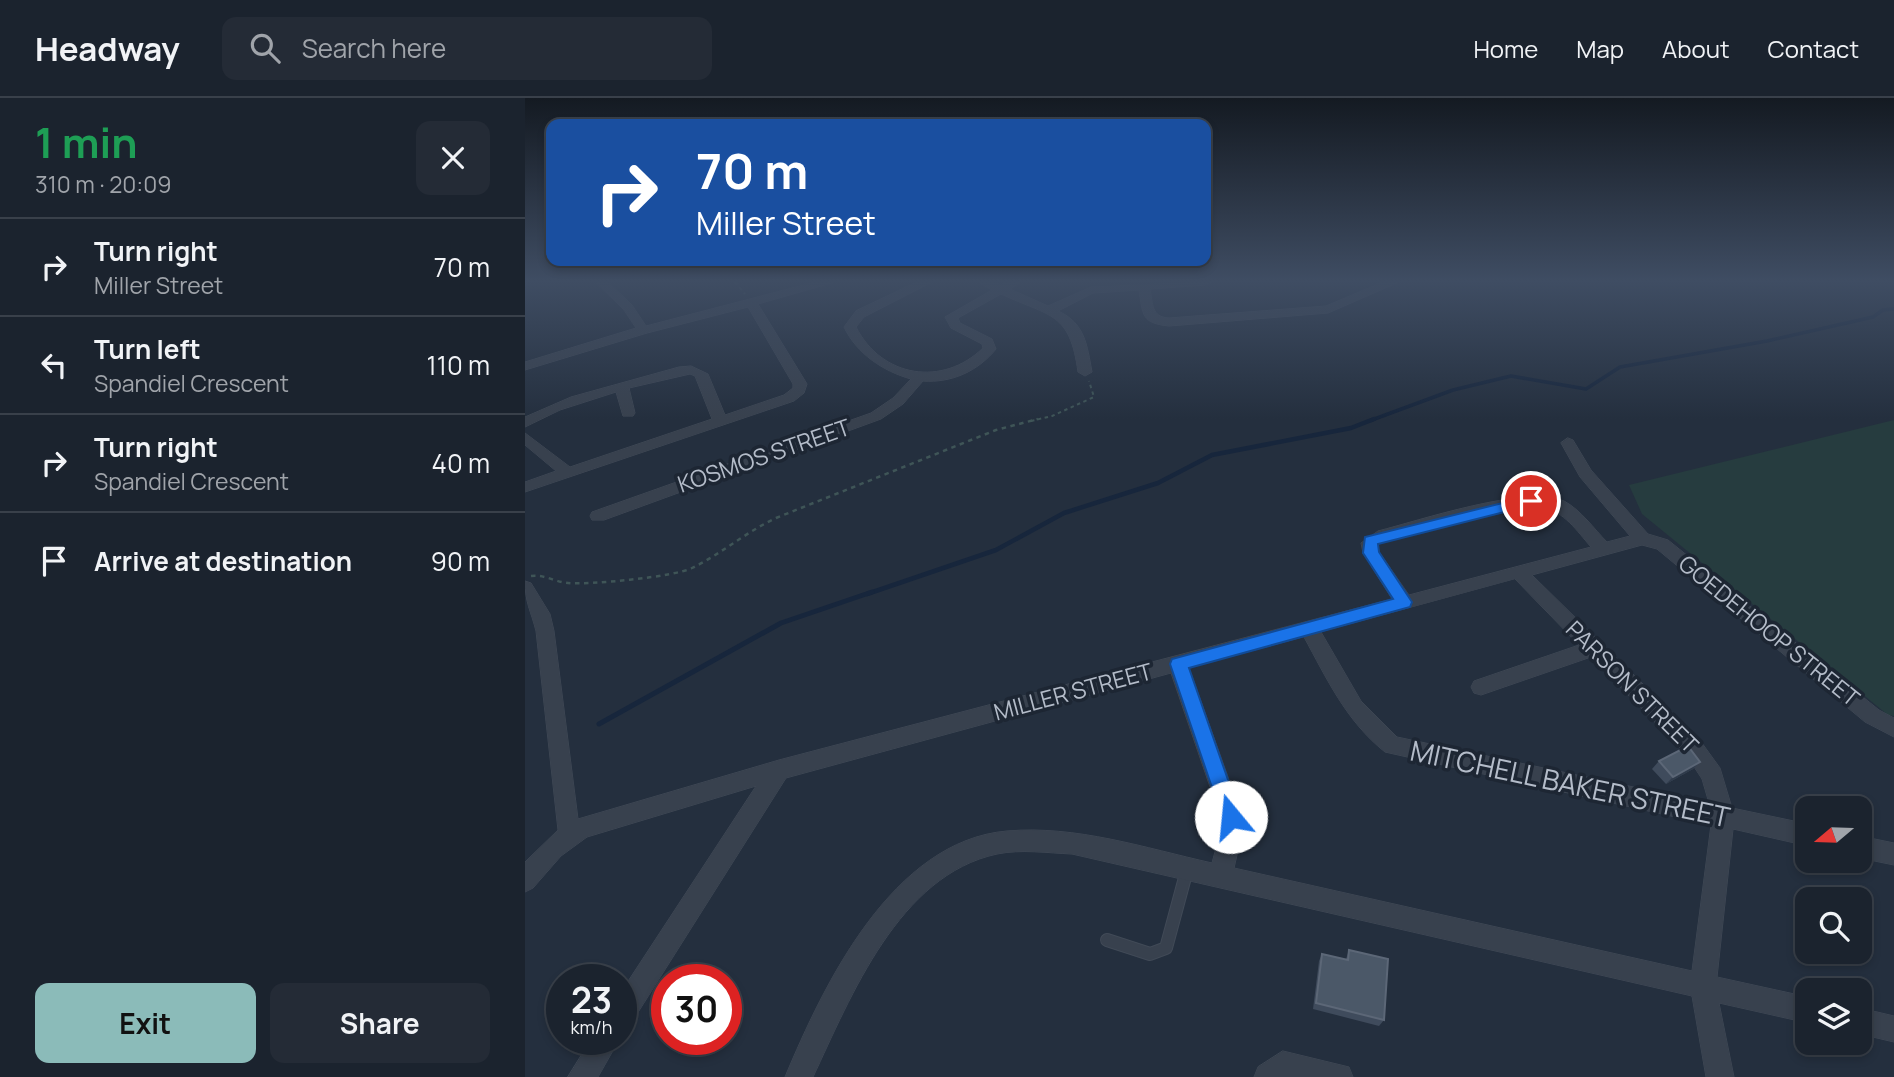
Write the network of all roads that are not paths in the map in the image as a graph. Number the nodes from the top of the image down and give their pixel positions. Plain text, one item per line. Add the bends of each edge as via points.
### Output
1 (652, 328) edge
2 (766, 328) edge
3 (850, 328) edge
4 (958, 328) edge
5 (1073, 328) edge
6 (643, 330) joint
7 (525, 366) edge
8 (1085, 372) road end
9 (918, 379) junction
10 (622, 387) junction
11 (628, 412) dead end
12 (720, 421) junction
13 (525, 423) edge
14 (525, 438) edge
15 (1568, 443) dead end
16 (567, 472) junction
17 (525, 487) edge
18 (598, 516) dead end
19 (1642, 539) junction
20 (1602, 548) junction
21 (1517, 572) junction
22 (525, 588) edge
23 (1404, 602) junction
24 (1309, 628) junction
25 (1594, 648) junction
26 (1178, 664) junction
27 (1481, 687) dead end
28 (1894, 728) edge
29 (779, 770) junction
30 (1723, 816) junction
31 (569, 832) junction
32 (1795, 832) edge
33 (1873, 850) edge
34 (1894, 854) edge
35 (1187, 870) junction
36 (1220, 877) junction
37 (525, 880) edge
38 (1107, 940) dead end
39 (1703, 987) junction
40 (637, 991) edge
41 (1795, 1007) edge
42 (1872, 1024) edge
43 (1894, 1029) edge
44 (596, 1055) edge
45 (582, 1077) edge
46 (799, 1077) edge
47 (1268, 1077) edge
48 (1339, 1077) edge
49 (1720, 1077) edge

1 - 6 street
2 - 12 street via 800,384 799,390 789,398
3 - 9 street via 873,357
4 - 9 street via 988,342 990,349 957,372
5 - 8 street via 1081,344
6 - 7 street
9 - 18 street, KOSMOS STREET via 876,416
10 - 11 street
10 - 12 street via 678,371 697,371
10 - 13 street via 562,405
12 - 16 street
14 - 16 street
15 - 19 street via 1585,473
16 - 17 street
19 - 20 street, MILLER STREET
19 - 28 street, GOEDEHOOP STREET via 1663,544 1873,716
20 - 21 street, MILLER STREET
20 - 23 street via 1560,506 1541,501 1371,540 1371,553
21 - 23 street, MILLER STREET
21 - 25 street, PARSON STREET
22 - 31 street via 541,614 545,631
23 - 24 street, MILLER STREET
24 - 26 street, MILLER STREET
24 - 30 street, MITCHELL BAKER STREET via 1357,712 1372,731 1392,745
25 - 27 street
25 - 30 street, PARSON STREET via 1700,756 1712,775
26 - 29 street, MILLER STREET
26 - 36 street via 1231,817
29 - 31 street, MILLER STREET
29 - 40 street
30 - 32 street, MITCHELL BAKER STREET
30 - 39 street
31 - 37 street, MILLER STREET
33 - 34 street
35 - 36 street
35 - 38 lane via 1166,948 1150,954
35 - 46 street via 1072,843 998,843 952,860 903,897 872,935
36 - 39 street
39 - 41 street
39 - 49 street
42 - 43 street
44 - 45 street
47 - 48 street via 1283,1065

